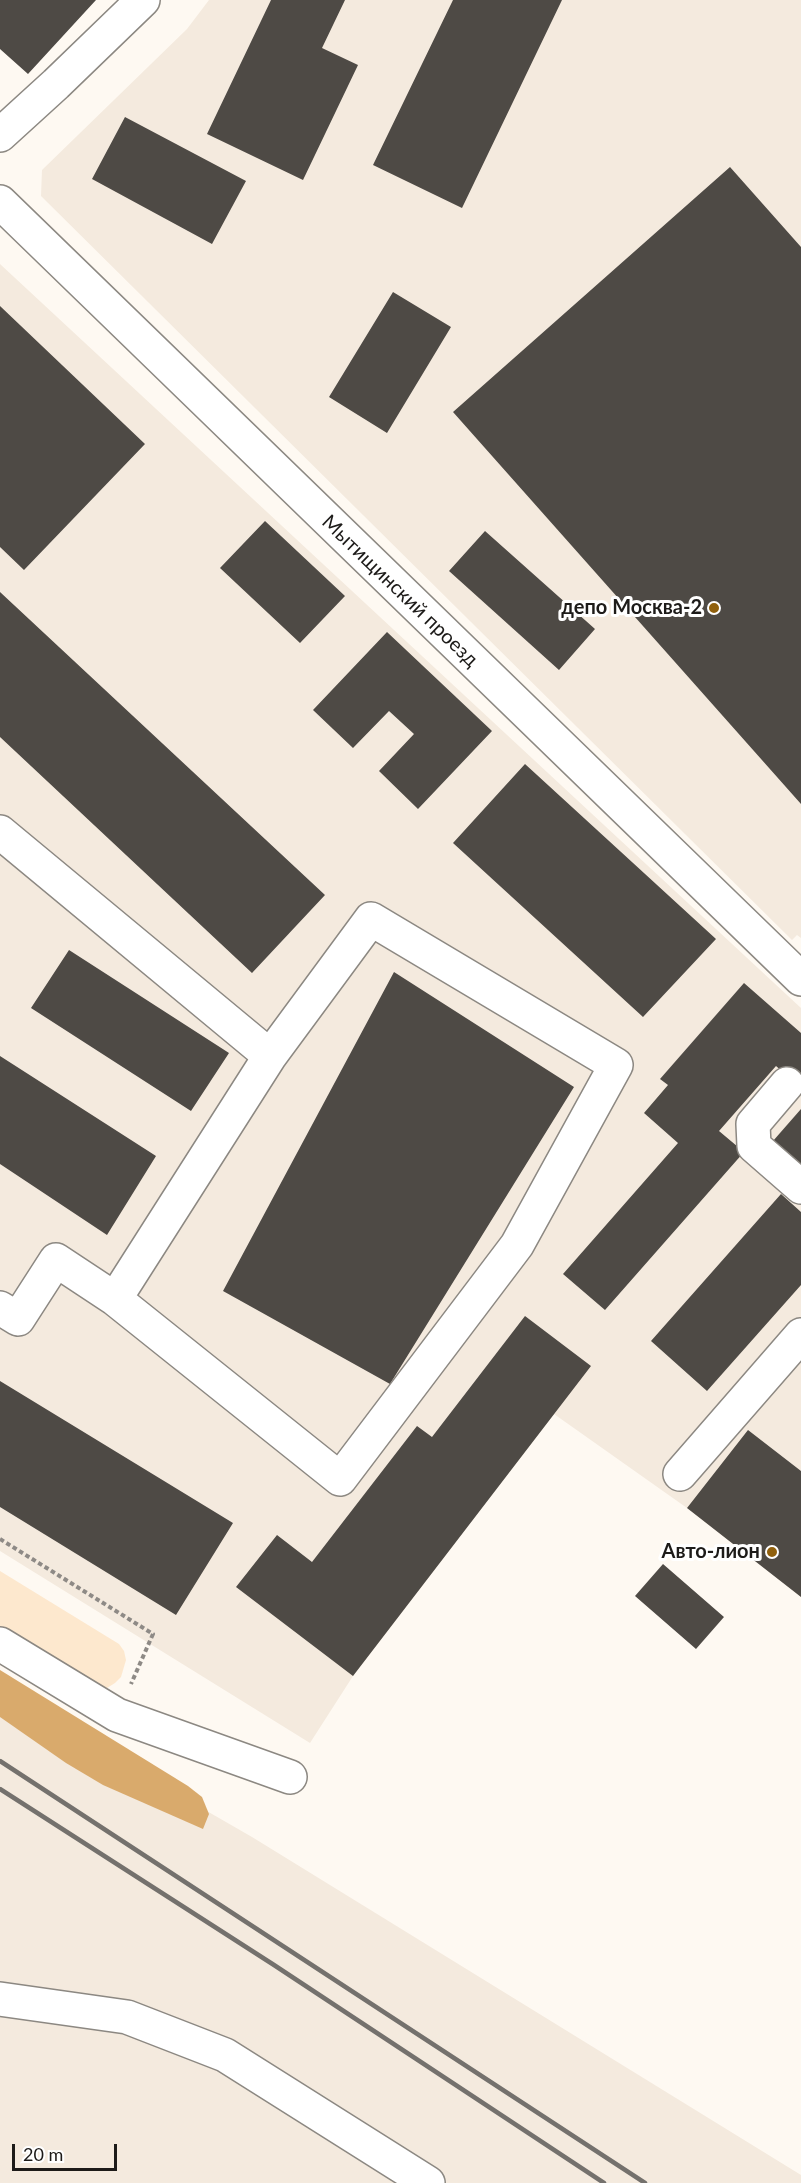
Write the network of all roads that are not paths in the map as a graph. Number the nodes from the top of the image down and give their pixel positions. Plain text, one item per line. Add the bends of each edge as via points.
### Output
1 (143, 0) edge
2 (0, 135) edge
3 (0, 202) edge
4 (0, 832) edge
5 (801, 980) edge
6 (270, 1056) junction
7 (787, 1084) dead end
8 (801, 1187) edge
9 (115, 1299) junction
10 (0, 1308) edge
11 (801, 1335) edge
12 (680, 1474) dead end
13 (0, 1644) edge
14 (290, 1777) dead end
15 (0, 1999) edge
16 (428, 2183) edge

1 - 2 street
3 - 5 street, Мытищинский проезд
4 - 6 street
6 - 9 street
6 - 9 street via 371,919 616,1065 517,1245 340,1479
7 - 8 street via 753,1124 754,1146
9 - 10 street via 56,1260 18,1319
11 - 12 street
13 - 14 street via 117,1715
15 - 16 street via 127,2017 225,2055

